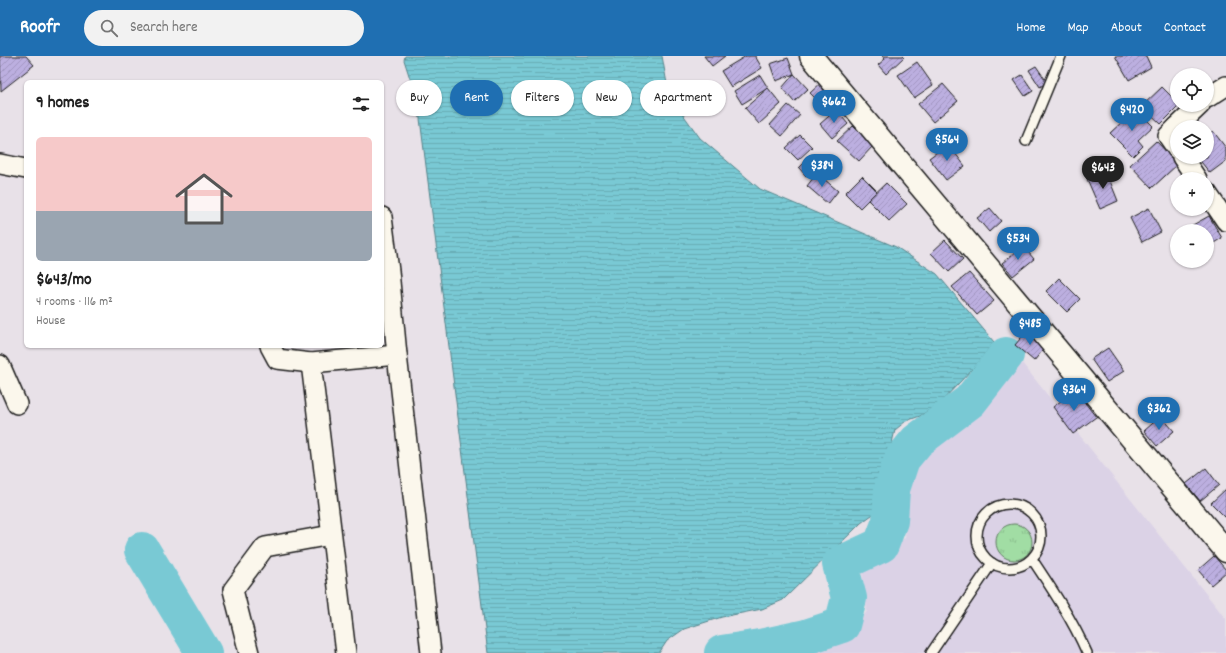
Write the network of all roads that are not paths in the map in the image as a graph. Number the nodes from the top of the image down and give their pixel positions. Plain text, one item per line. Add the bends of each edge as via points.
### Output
1 (811, 56) edge
2 (1061, 56) edge
3 (1226, 86) edge
4 (1214, 94) edge
5 (1193, 112) edge
6 (1184, 120) edge
7 (1026, 141) dead end
8 (0, 164) edge
9 (24, 169) edge
10 (1214, 203) edge
11 (1226, 221) edge
12 (384, 244) edge
13 (386, 271) edge
14 (271, 348) edge
15 (397, 355) junction
16 (311, 363) junction
17 (0, 365) edge
18 (17, 404) dead end
19 (331, 535) junction
20 (1226, 551) edge
21 (1032, 558) junction
22 (992, 563) junction
23 (249, 653) edge
24 (346, 653) edge
25 (431, 653) edge
26 (931, 653) edge
27 (1087, 653) edge

1 - 20 street
2 - 7 lane
3 - 4 street
5 - 6 street
8 - 9 street
10 - 11 street
12 - 13 street
13 - 15 street
14 - 16 street via 277,359
15 - 16 street
15 - 25 street
16 - 19 street
17 - 18 street
19 - 23 street via 265,547 232,590
19 - 24 street
21 - 22 lane via 1023,565 1012,568
21 - 22 lane via 1041,539 1036,519 1020,506 1000,505 983,517 977,536 984,556
21 - 27 lane via 1061,603
22 - 26 lane

